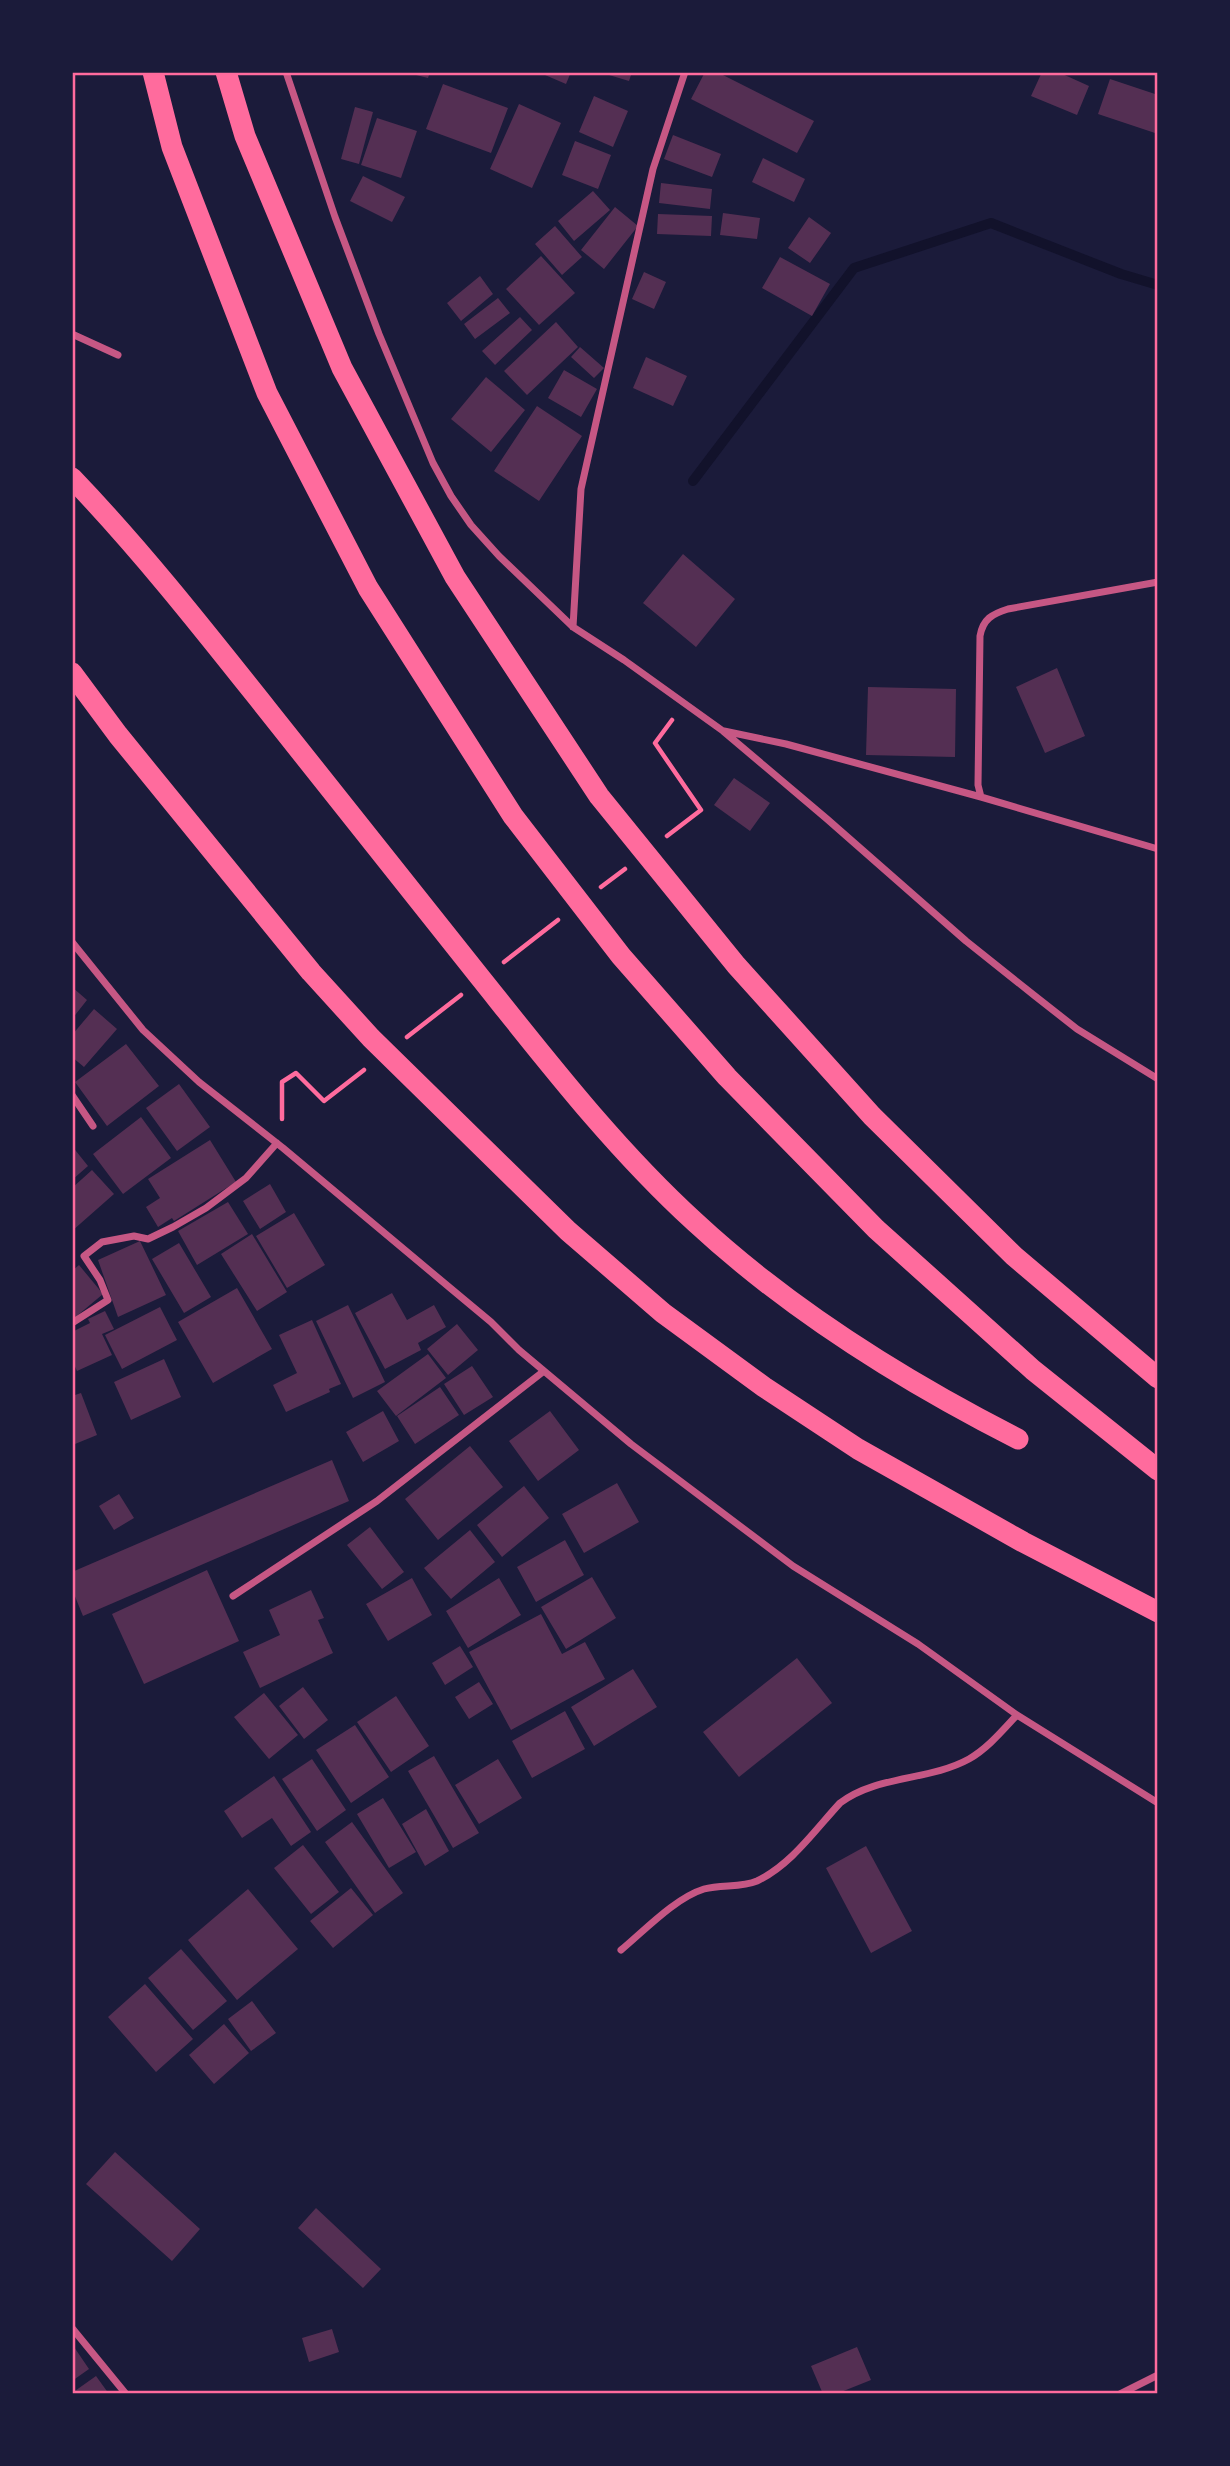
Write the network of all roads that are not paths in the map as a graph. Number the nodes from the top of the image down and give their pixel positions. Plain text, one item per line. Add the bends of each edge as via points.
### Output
1 (153, 72) edge
2 (226, 72) edge
3 (286, 72) edge
4 (685, 72) edge
5 (72, 334) edge
6 (118, 355) dead end
7 (72, 478) edge
8 (1158, 582) edge
9 (573, 627) junction
10 (72, 673) edge
11 (723, 731) junction
12 (981, 797) junction
13 (1158, 849) edge
14 (72, 942) edge
15 (1158, 1079) edge
16 (72, 1095) edge
17 (93, 1126) dead end
18 (280, 1146) junction
19 (72, 1323) edge
20 (544, 1371) junction
21 (1158, 1378) edge
22 (1018, 1439) dead end
23 (1158, 1470) edge
24 (233, 1596) dead end
25 (1158, 1612) edge
26 (1017, 1714) junction
27 (1158, 1803) edge
28 (621, 1950) dead end
29 (72, 2328) edge
30 (1158, 2375) edge
31 (126, 2394) edge
32 (1120, 2394) edge

1 - 23 highway via 172,147 267,393 368,588 513,816 621,956 727,1077 876,1229 1033,1370
2 - 21 highway via 245,135 342,368 454,577 599,796 736,965 872,1116 1014,1256
3 - 9 street via 364,295 433,463 471,525
4 - 9 street via 653,170 581,489
5 - 6 street
7 - 22 highway via 206,632 563,1082 645,1173 696,1224 830,1329
8 - 12 street via 1008,609 994,613 982,625
9 - 11 street
10 - 25 highway via 310,972 568,1231 642,1295 764,1387 858,1449
11 - 12 street
11 - 15 street via 1035,996
12 - 13 street
14 - 18 street via 143,1030
16 - 17 street
18 - 19 street via 246,1178 184,1221 148,1239 134,1236 102,1242 84,1256 108,1300
18 - 20 street
20 - 24 street via 377,1501
20 - 26 street via 678,1482 793,1566 918,1644
26 - 27 street
26 - 28 street via 991,1744 970,1759 851,1795 770,1874 755,1882 689,1896
29 - 31 street
30 - 32 street

